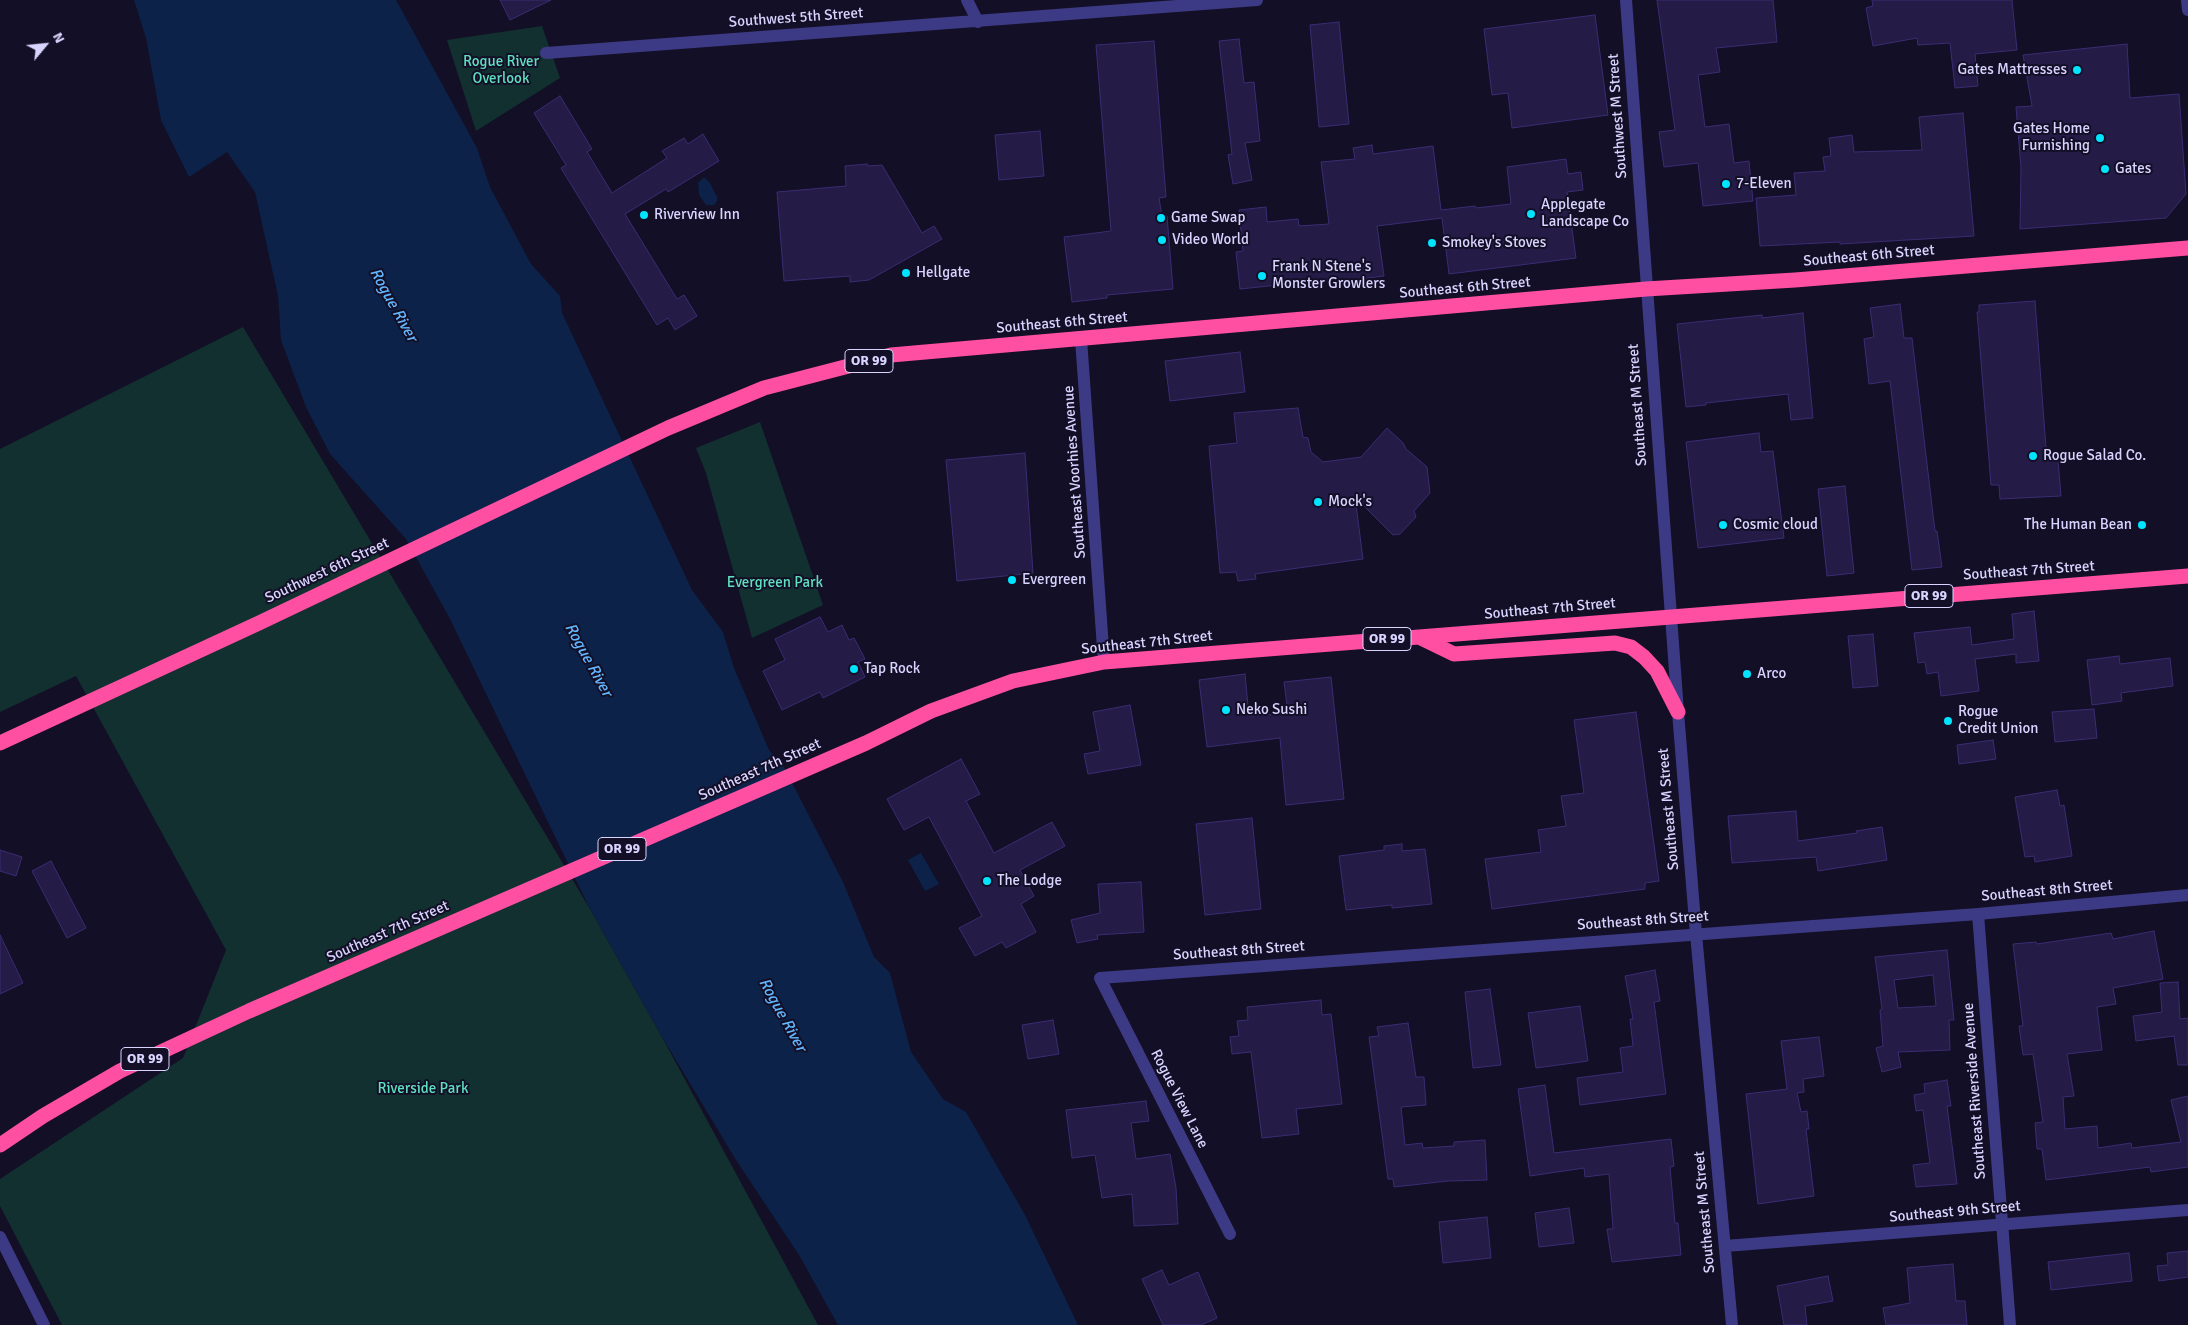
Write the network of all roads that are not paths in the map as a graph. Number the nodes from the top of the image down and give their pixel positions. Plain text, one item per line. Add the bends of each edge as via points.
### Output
1 (967, 0) edge
2 (1257, 0) edge
3 (1626, 0) edge
4 (2187, 0) edge
5 (2188, 10) edge
6 (978, 22) junction
7 (546, 53) dead end
8 (2188, 248) edge
9 (1646, 289) junction
10 (1081, 339) junction
11 (668, 428) joint
12 (2188, 576) edge
13 (1670, 616) junction
14 (1418, 637) junction
15 (1104, 662) junction
16 (1678, 712) junction
17 (0, 743) edge
18 (2188, 895) edge
19 (1978, 914) junction
20 (1696, 934) junction
21 (1100, 978) joint
22 (0, 1145) edge
23 (2188, 1210) edge
24 (2002, 1225) junction
25 (1230, 1234) dead end
26 (0, 1238) edge
27 (1725, 1246) junction
28 (44, 1325) edge
29 (1732, 1325) edge
30 (2010, 1325) edge

1 - 6 street
2 - 6 street, Southwest 5th Street
3 - 9 street, Southwest M Street
4 - 5 street
6 - 7 street, Southwest 5th Street
8 - 9 highway, Southeast 6th Street / OR 99
9 - 10 highway, Southeast 6th Street / OR 99
9 - 13 street, Southeast M Street
10 - 11 highway, Southeast 6th Street / OR 99 via 891,355 764,388
10 - 15 street, Southeast Voorhies Avenue
11 - 17 highway, Southwest 6th Street / OR 99
12 - 13 highway, Southeast 7th Street / OR 99
13 - 14 highway, Southeast 7th Street / OR 99
13 - 16 street, Southeast M Street
14 - 15 highway, Southeast 7th Street / OR 99
14 - 16 highway via 1454,654 1615,643 1631,647 1657,671
15 - 22 highway, Southeast 7th Street / OR 99 via 1013,681 931,711 866,743 120,1071
16 - 20 street, Southeast M Street
18 - 19 street, Southeast 8th Street
19 - 20 street, Southeast 8th Street
19 - 24 street, Southeast Riverside Avenue
20 - 21 street, Southeast 8th Street
20 - 27 street, Southeast M Street
21 - 25 street, Rogue View Lane
23 - 24 street, Southeast 9th Street
24 - 27 street, Southeast 9th Street
24 - 30 street, Southeast Riverside Avenue
26 - 28 street
27 - 29 street, Southeast M Street

